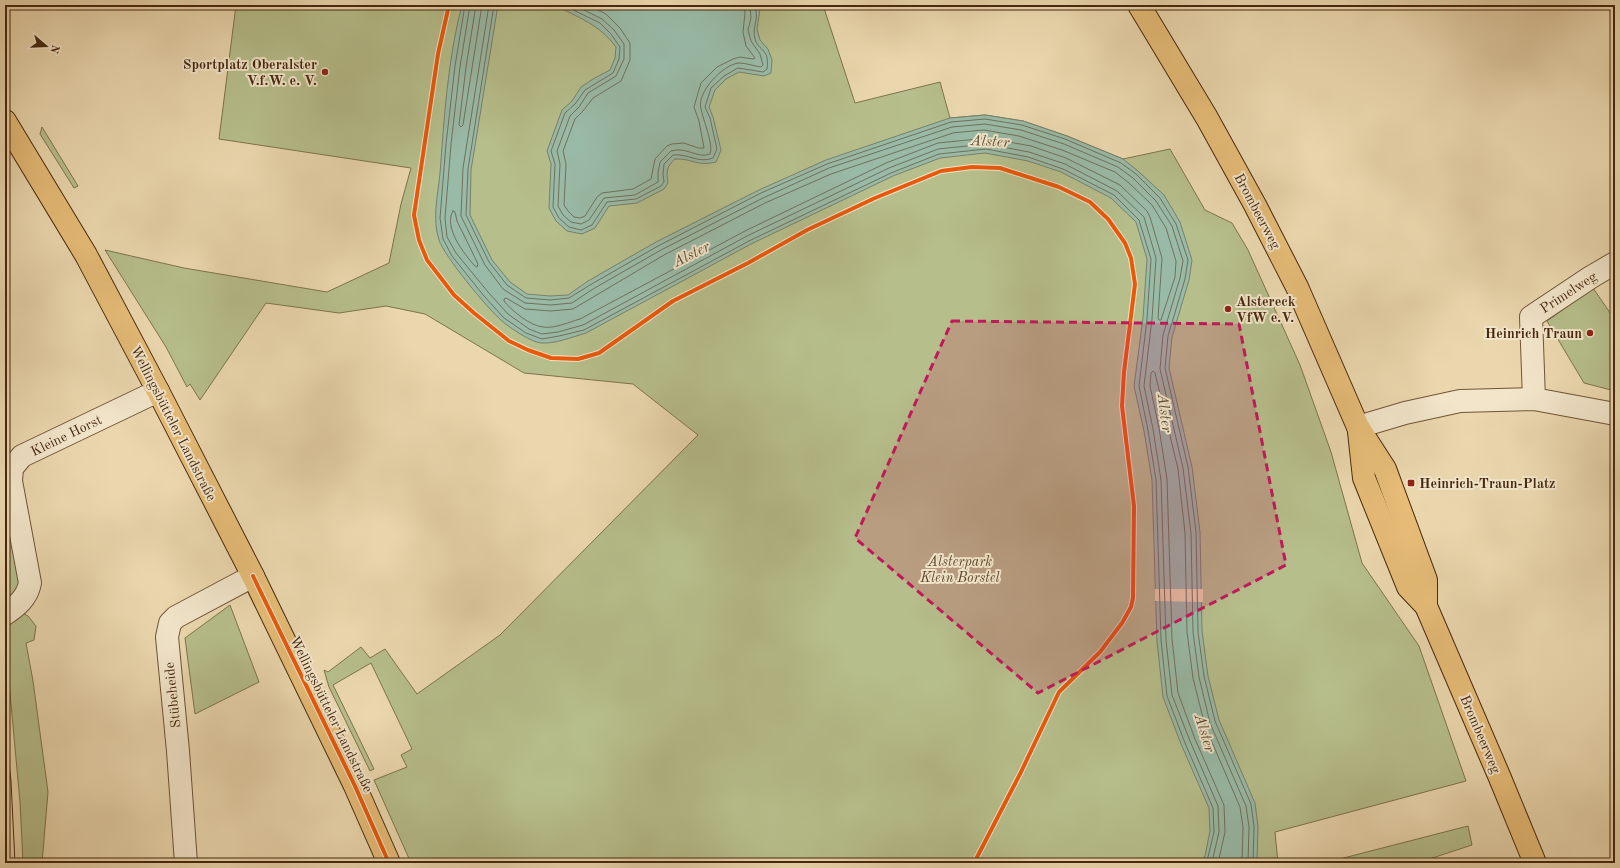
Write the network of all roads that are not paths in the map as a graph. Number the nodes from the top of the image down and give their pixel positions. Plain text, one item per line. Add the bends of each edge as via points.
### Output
1 (1139, 5) edge
2 (5, 120) edge
3 (1615, 263) edge
4 (158, 391) junction
5 (1534, 399) junction
6 (1615, 414) edge
7 (1358, 427) junction
8 (253, 576) junction
9 (5, 614) edge
10 (186, 863) edge
11 (389, 863) edge
12 (1535, 863) edge

1 - 7 main road, Brombeerweg via 1255,205 1297,287
2 - 4 main road, Wellingsbütteler Landstraße via 86,255
3 - 5 street, Primelweg via 1531,317
4 - 8 main road, Wellingsbütteler Landstraße
4 - 9 street, Kleine Horst via 22,456 12,468 11,481 30,583 24,598
5 - 6 street
5 - 7 street via 1460,401 1404,413
7 - 12 main road, Brombeerweg via 1385,469 1426,580 1426,606
8 - 10 street, Stübeheide via 176,617 170,623 167,637
8 - 11 main road, Wellingsbütteler Landstraße

